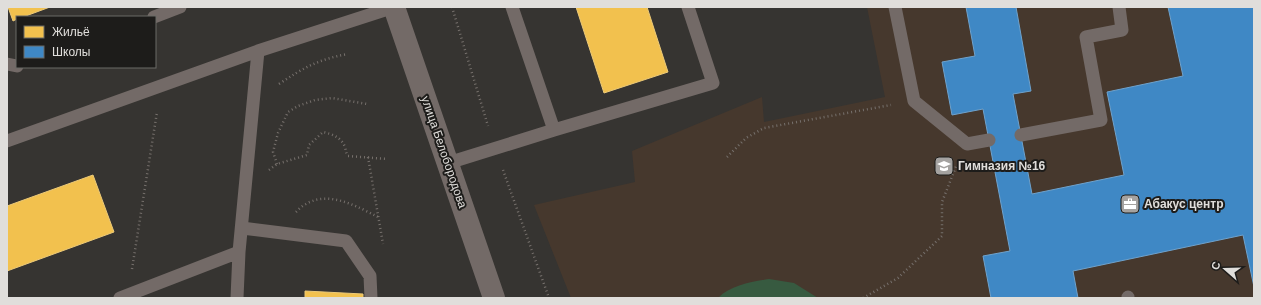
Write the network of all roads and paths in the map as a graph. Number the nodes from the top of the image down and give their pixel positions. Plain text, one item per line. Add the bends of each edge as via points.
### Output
1 (180, 7) edge
2 (394, 7) edge
3 (512, 7) edge
4 (688, 7) edge
5 (895, 7) edge
6 (1118, 7) edge
7 (156, 16) edge
8 (258, 51) junction
9 (348, 54) dead end
10 (162, 86) junction
11 (276, 86) dead end
12 (914, 101) junction
13 (367, 104) dead end
14 (554, 130) junction
15 (1021, 134) dead end
16 (989, 140) dead end
17 (7, 141) edge
18 (967, 144) junction
19 (368, 157) junction
20 (727, 157) dead end
21 (387, 158) dead end
22 (448, 163) junction
23 (277, 164) junction
24 (246, 186) junction
25 (378, 217) junction
26 (242, 228) junction
27 (277, 233) junction
28 (383, 244) dead end
29 (239, 252) junction
30 (123, 296) edge
31 (237, 298) edge
32 (371, 298) edge
33 (494, 298) edge
34 (863, 298) edge

1 - 7 lane
2 - 8 lane
2 - 22 street, улица Белобородова
3 - 14 lane
4 - 14 lane via 713,83
5 - 12 lane
6 - 15 lane via 1122,30 1086,37 1101,120
8 - 10 lane
8 - 24 lane
9 - 11 path via 331,57 302,68
10 - 17 lane
10 - 30 path
12 - 18 lane
12 - 20 path via 764,128 746,138
13 - 23 path via 332,98 315,100 288,112 273,152
14 - 22 lane
16 - 18 lane
18 - 34 path via 942,202 942,236 898,278
19 - 21 path
19 - 23 path via 348,156 338,138 323,132 309,145 307,155
19 - 25 path
22 - 33 street, улица Белобородова
23 - 24 path
24 - 26 lane
25 - 27 path via 346,202 318,200 306,203
25 - 28 path
26 - 27 lane
26 - 29 lane
27 - 32 lane via 346,241 370,276
29 - 30 lane
29 - 31 lane

